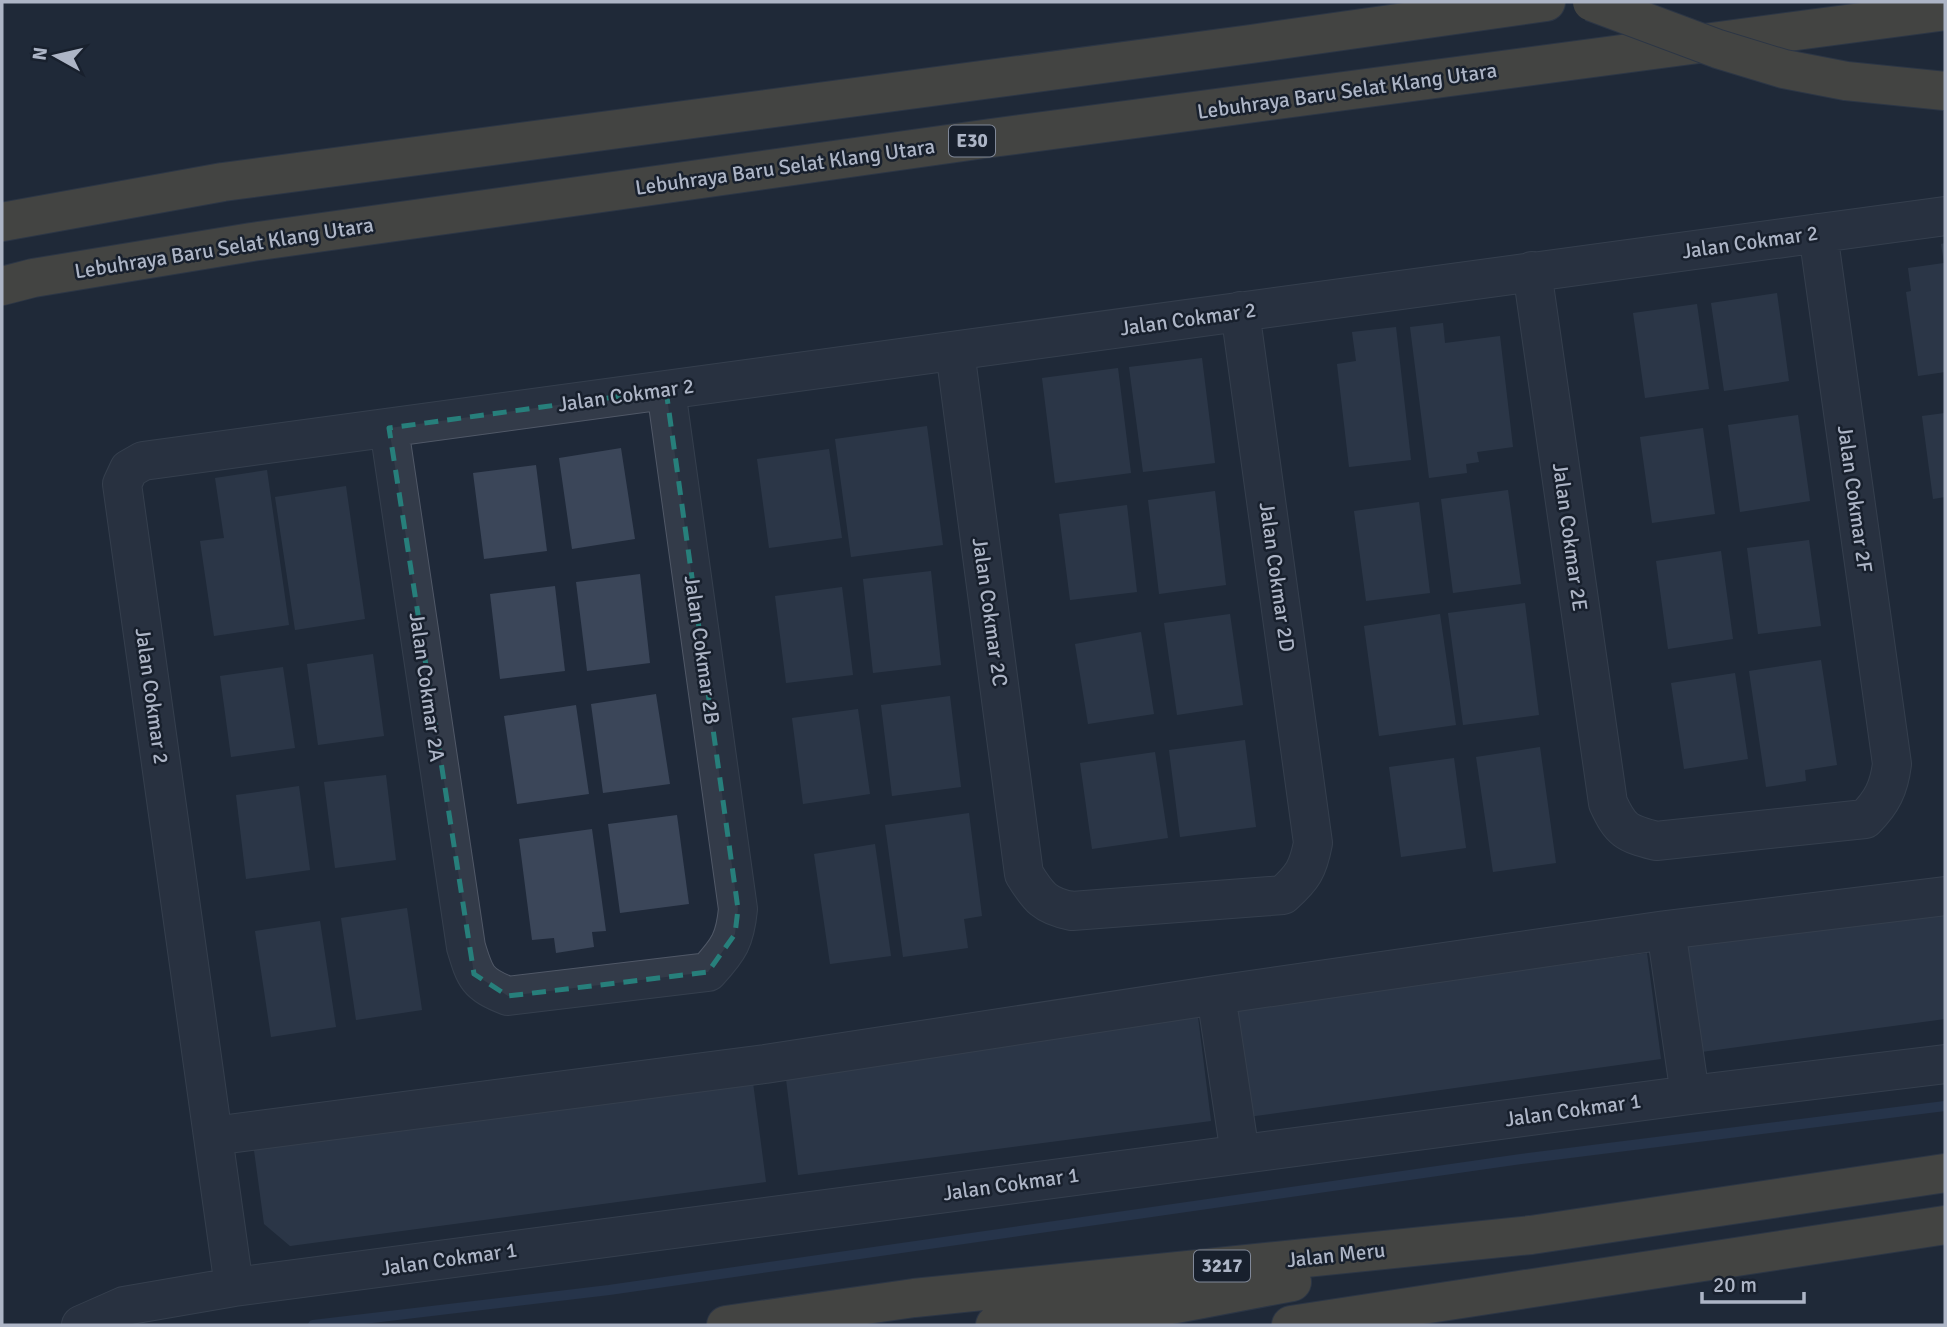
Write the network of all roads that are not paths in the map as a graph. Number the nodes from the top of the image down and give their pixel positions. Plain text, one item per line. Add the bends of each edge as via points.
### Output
1 (1546, 2) edge
2 (1592, 2) edge
3 (1945, 11) edge
4 (1945, 91) edge
5 (1945, 216) edge
6 (2, 222) edge
7 (1818, 233) junction
8 (1532, 271) junction
9 (2, 286) edge
10 (1240, 312) junction
11 (955, 351) junction
12 (666, 390) junction
13 (389, 428) junction
14 (1608, 803) joint
15 (1024, 874) joint
16 (1945, 896) edge
17 (738, 909) joint
18 (1666, 930) junction
19 (1216, 995) junction
20 (1945, 1063) edge
21 (1690, 1095) junction
22 (213, 1136) junction
23 (1240, 1154) junction
24 (1945, 1173) edge
25 (1945, 1225) edge
26 (1531, 1235) junction
27 (1592, 1279) junction
28 (234, 1287) junction
29 (82, 1325) edge
30 (726, 1325) edge
31 (995, 1325) edge
32 (1291, 1325) edge
33 (1417, 1325) edge

1 - 6 highway via 223,182
2 - 4 highway, bridge via 1784,69
3 - 9 highway, Lebuhraya Baru Selat Klang Utara / E30 via 252,242
5 - 7 street, Jalan Cokmar 2
7 - 8 street, Jalan Cokmar 2
7 - 14 street, Jalan Cokmar 2F via 1892,764 1889,785 1865,819 1656,841 1636,836 1618,824
8 - 10 street, Jalan Cokmar 2
8 - 14 street, Jalan Cokmar 2E
10 - 11 street, Jalan Cokmar 2
10 - 15 street, Jalan Cokmar 2D via 1313,843 1309,865 1283,895 1072,911 1055,908 1036,895
11 - 12 street, Jalan Cokmar 2
11 - 15 street, Jalan Cokmar 2C
12 - 13 street, Jalan Cokmar 2
12 - 17 street, Jalan Cokmar 2B
13 - 17 street, Jalan Cokmar 2A via 466,947 474,974 490,989 508,996 708,972 735,934
13 - 22 street, Jalan Cokmar 2 via 143,461 129,469 122,484
16 - 18 street
18 - 19 street
18 - 21 street
19 - 22 street via 765,1064
19 - 23 street
20 - 21 street, Jalan Cokmar 1
21 - 23 street, Jalan Cokmar 1
22 - 28 street, Jalan Cokmar 2
23 - 28 street, Jalan Cokmar 1
24 - 26 highway, Jalan Meru / 3217
25 - 27 highway
26 - 30 highway, Jalan Meru / 3217 via 914,1298
26 - 31 highway via 1166,1306
27 - 32 highway
27 - 33 highway
28 - 29 street, Jalan Cokmar 1 via 124,1306

